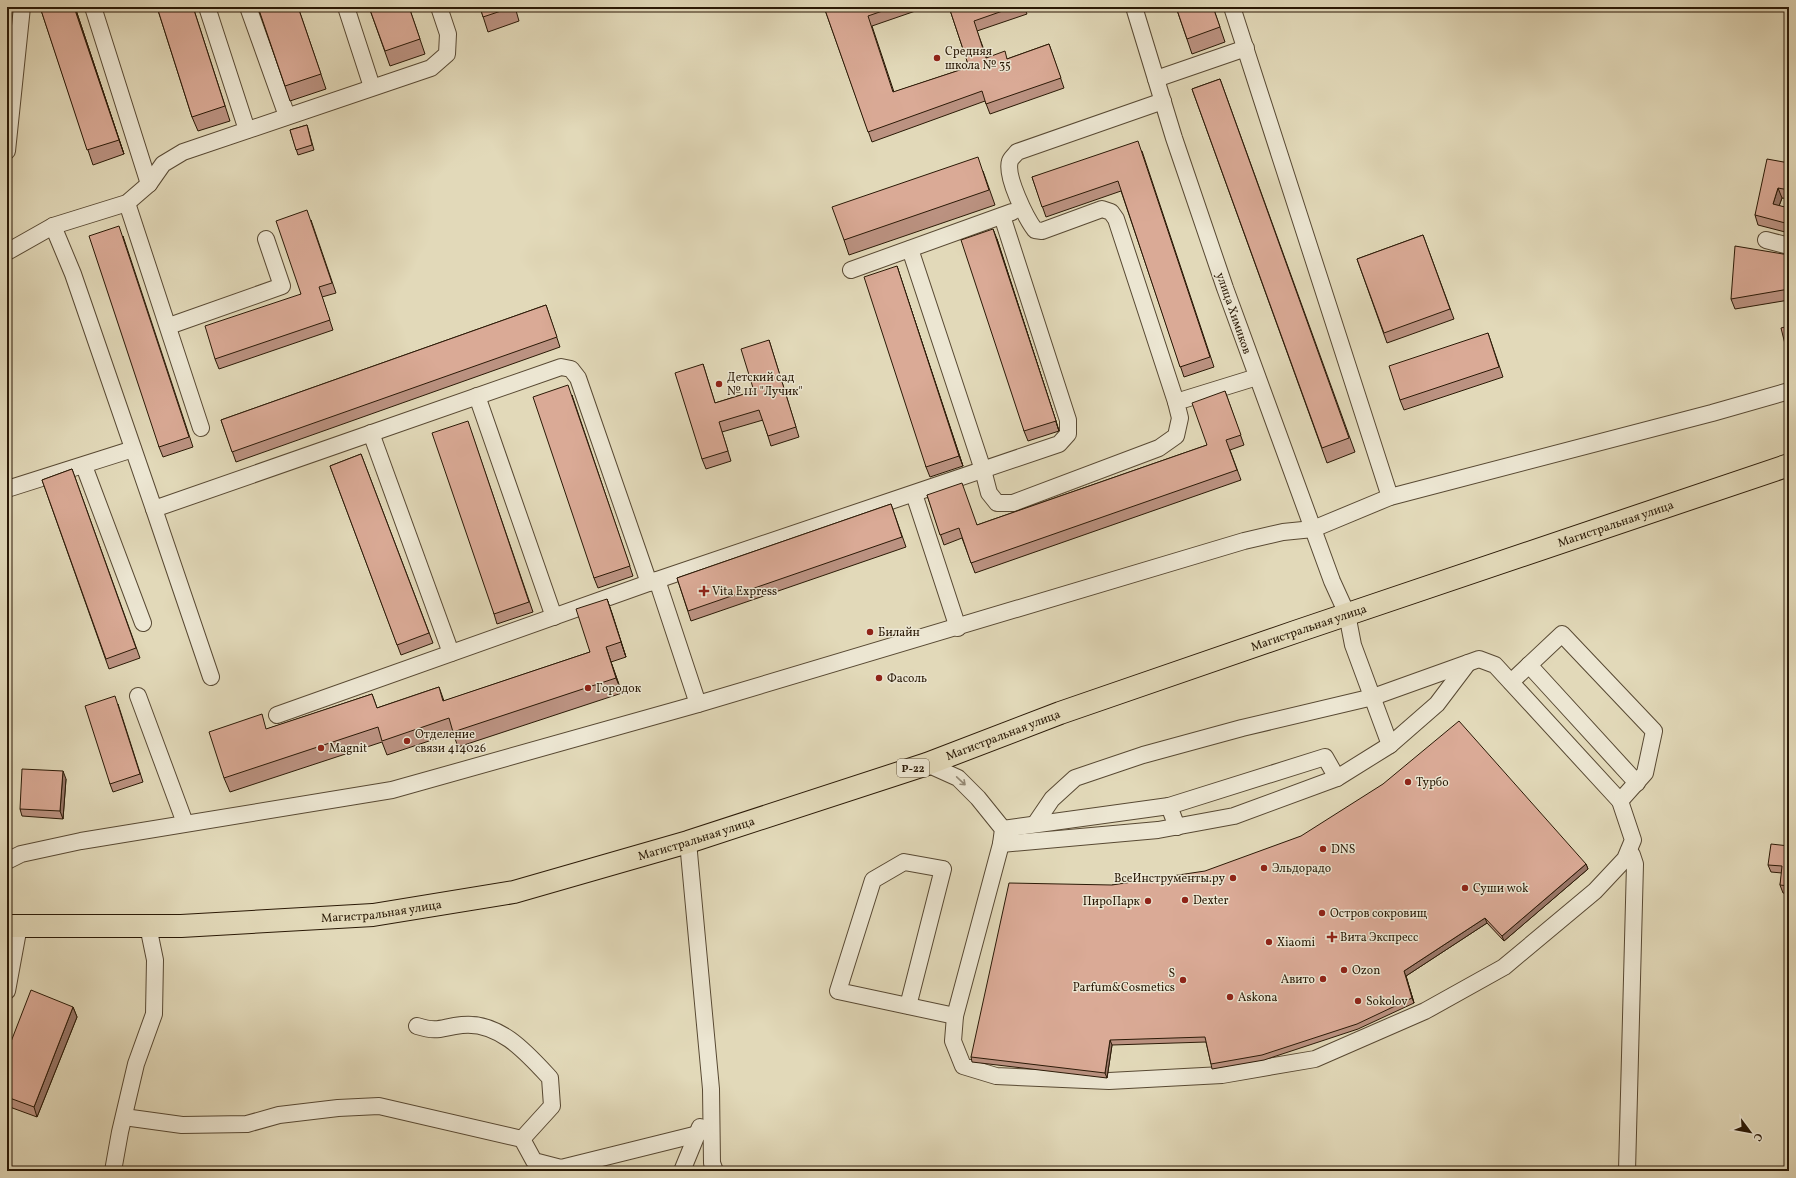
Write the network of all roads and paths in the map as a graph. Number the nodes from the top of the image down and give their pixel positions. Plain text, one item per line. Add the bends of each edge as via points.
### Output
1 (22, 7) edge
2 (93, 7) edge
3 (207, 7) edge
4 (248, 7) edge
5 (346, 7) edge
6 (439, 7) edge
7 (1134, 7) edge
8 (1232, 7) edge
9 (1246, 48) junction
10 (1156, 79) junction
11 (372, 87) junction
12 (1163, 101) junction
13 (287, 116) junction
14 (247, 130) junction
15 (7, 151) edge
16 (149, 184) junction
17 (127, 203) junction
18 (1023, 208) junction
19 (1002, 216) junction
20 (53, 226) junction
21 (266, 239) dead end
22 (1766, 240) dead end
23 (1789, 246) edge
24 (910, 249) junction
25 (7, 252) edge
26 (851, 270) dead end
27 (169, 326) junction
28 (1256, 377) junction
29 (1789, 391) edge
30 (477, 396) junction
31 (1176, 402) junction
32 (201, 428) dead end
33 (370, 433) junction
34 (133, 449) junction
35 (1789, 465) edge
36 (84, 466) junction
37 (983, 470) junction
38 (7, 490) edge
39 (914, 494) junction
40 (1390, 497) junction
41 (154, 509) junction
42 (1313, 528) junction
43 (653, 582) junction
44 (1347, 614) junction
45 (554, 617) junction
46 (143, 623) dead end
47 (958, 628) junction
48 (451, 653) junction
49 (1468, 663) junction
50 (1529, 665) junction
51 (211, 677) dead end
52 (1511, 682) junction
53 (138, 696) dead end
54 (1373, 697) junction
55 (698, 704) junction
56 (277, 714) dead end
57 (1390, 745) junction
58 (927, 764) junction
59 (1337, 778) junction
60 (1637, 783) junction
61 (1620, 801) junction
62 (1169, 806) junction
63 (185, 823) junction
64 (1035, 824) junction
65 (1177, 827) junction
66 (1000, 830) junction
67 (688, 842) junction
68 (1628, 851) junction
69 (7, 861) edge
70 (13, 926) edge
71 (148, 926) junction
72 (7, 991) edge
73 (908, 1006) junction
74 (955, 1016) junction
75 (417, 1026) dead end
76 (711, 1089) junction
77 (124, 1117) junction
78 (698, 1134) junction
79 (522, 1138) junction
80 (114, 1171) edge
81 (682, 1171) edge
82 (715, 1171) edge
83 (1627, 1171) edge

1 - 15 street
2 - 16 street
3 - 14 street
4 - 13 street
5 - 11 street
6 - 11 street via 448,34 447,54 431,68
7 - 10 street, улица Химиков
8 - 9 street
9 - 10 street
9 - 40 street
10 - 12 street, улица Химиков
11 - 13 street
12 - 18 street via 1017,152 1010,160 1008,172
12 - 28 street, улица Химиков
13 - 14 street
14 - 16 street via 183,152 163,164
16 - 17 street
17 - 20 street
17 - 27 street
18 - 19 street
18 - 31 street via 1035,230 1042,230 1102,209 1113,215
19 - 24 street
19 - 37 street via 1068,420 1068,434 1059,444
20 - 25 street
20 - 34 street via 73,274
21 - 27 street via 282,286
22 - 23 street
24 - 26 street
24 - 37 street
27 - 32 street
28 - 31 street
28 - 42 street, улица Химиков
29 - 40 street
30 - 33 street
30 - 43 street via 560,367 571,369 578,378
30 - 45 street
31 - 37 street via 1180,418 1176,436 1159,448 1013,503 997,504 989,493
33 - 41 street
33 - 48 street
34 - 36 street
34 - 41 street
35 - 44 highway, Магистральная улица / Р-22
36 - 38 street
36 - 46 street
37 - 39 street
39 - 43 street
39 - 47 street
40 - 42 street
41 - 51 street
42 - 44 street, улица Химиков
42 - 47 street via 1244,541
43 - 45 street
43 - 55 street
44 - 54 street, улица Химиков via 1353,645
44 - 58 highway, Магистральная улица / Р-22 via 1060,713
45 - 48 street
47 - 55 street
48 - 56 street
49 - 52 street via 1479,659 1495,665
49 - 54 street
49 - 57 street via 1437,704
50 - 52 street
50 - 60 street
50 - 60 street via 1562,634 1654,731 1645,773
52 - 61 street
53 - 63 street
54 - 57 street, улица Химиков
54 - 64 street via 1150,753 1076,778 1052,799
55 - 63 street via 392,790
57 - 59 street
58 -> 66 street via 958,778
58 - 67 highway, Магистральная улица / Р-22
59 - 62 street via 1325,758
59 - 65 street via 1234,816
60 - 61 street
61 - 68 street via 1633,840
62 - 64 street
62 - 65 street
63 - 69 street via 81,841 21,854
64 - 66 street
65 - 66 street via 1158,830
66 - 74 street
67 - 71 highway, Магистральная улица / Р-22 via 514,892 374,915
67 - 76 street
68 - 74 street via 1625,859 1595,891 1504,968 1425,1011 1315,1059 1222,1075 1124,1081 996,1076 963,1066 953,1041
68 - 83 street via 1635,864
70 - 71 highway, Магистральная улица / Р-22
70 - 72 street
71 - 77 street via 155,960 154,1014 136,1064
73 - 73 street via 838,991 873,880 904,862 943,868
73 - 74 street
75 - 79 street via 433,1031 463,1025 488,1027 521,1047 550,1078 552,1106
76 - 78 street
76 - 82 street via 712,1163
77 - 79 street via 182,1125 247,1124 279,1115 379,1106
77 - 80 street
78 - 79 street via 561,1168 534,1161
78 - 81 street

